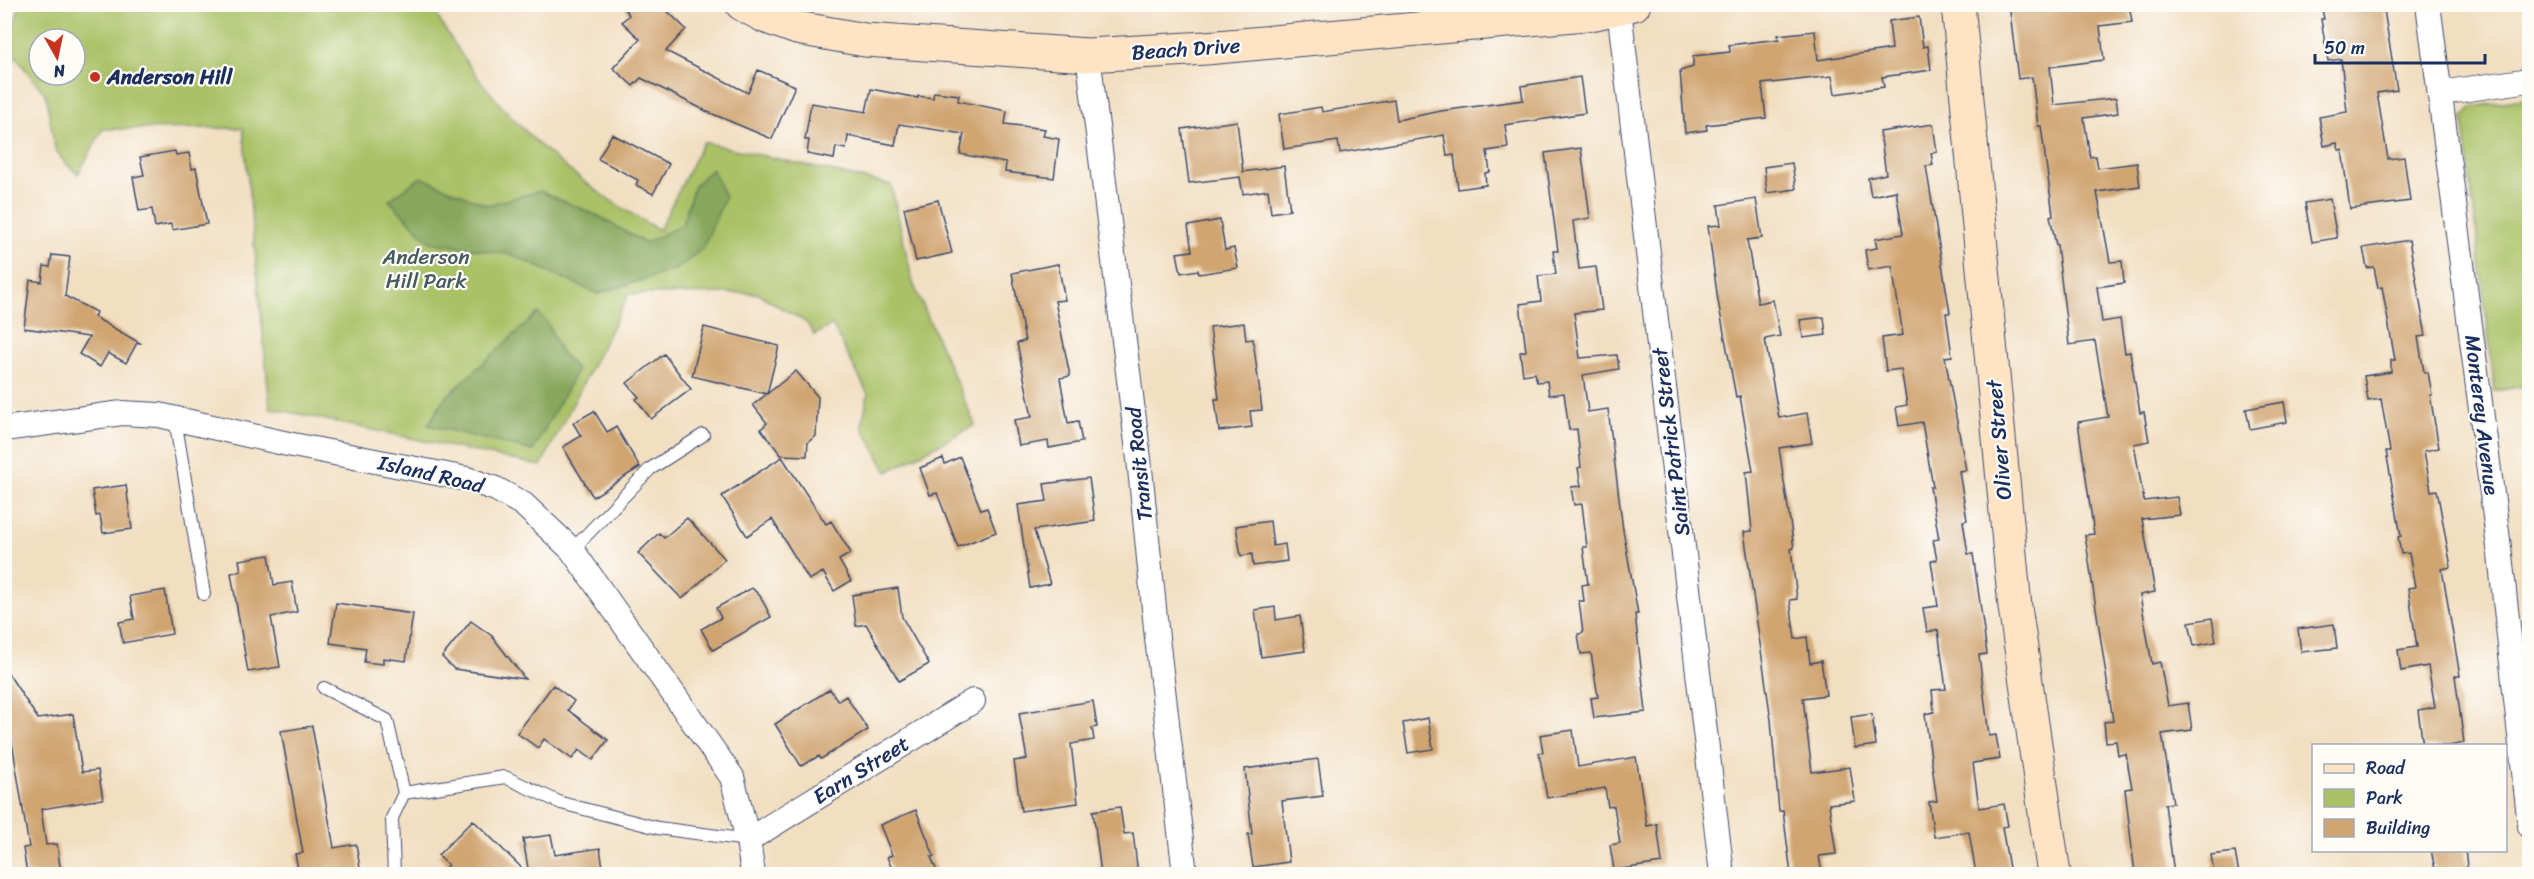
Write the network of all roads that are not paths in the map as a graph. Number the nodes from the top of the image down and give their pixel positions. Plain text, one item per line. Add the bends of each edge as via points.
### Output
1 (742, 4) edge
2 (1958, 4) edge
3 (2428, 4) edge
4 (1627, 7) edge
5 (1088, 55) junction
6 (2529, 80) edge
7 (2440, 93) junction
8 (176, 419) junction
9 (4, 429) edge
10 (703, 435) dead end
11 (572, 550) junction
12 (204, 594) dead end
13 (324, 688) dead end
14 (973, 701) dead end
15 (404, 793) junction
16 (2529, 826) edge
17 (748, 840) junction
18 (394, 874) edge
19 (753, 874) edge
20 (1185, 874) edge
21 (1722, 874) edge
22 (2054, 874) edge

1 - 5 main road, Beach Drive via 796,28 865,40
2 - 22 main road, Oliver Street via 2015,608
3 - 7 street, Monterey Avenue
4 - 5 main road, Beach Drive via 1218,48
4 - 21 street, Saint Patrick Street
5 - 20 street, Transit Road via 1139,459
6 - 7 street
7 - 16 street, Monterey Avenue via 2500,555
8 - 9 street, Island Road via 122,413
8 - 11 street, Island Road via 467,479 524,504
8 - 12 lane
10 - 11 lane via 650,469
11 - 17 street, Island Road via 732,777
13 - 15 lane via 387,720
14 - 17 street, Earn Street
15 - 17 lane via 505,777 561,803 658,828
15 - 18 lane via 392,818
17 - 19 street, Island Road

